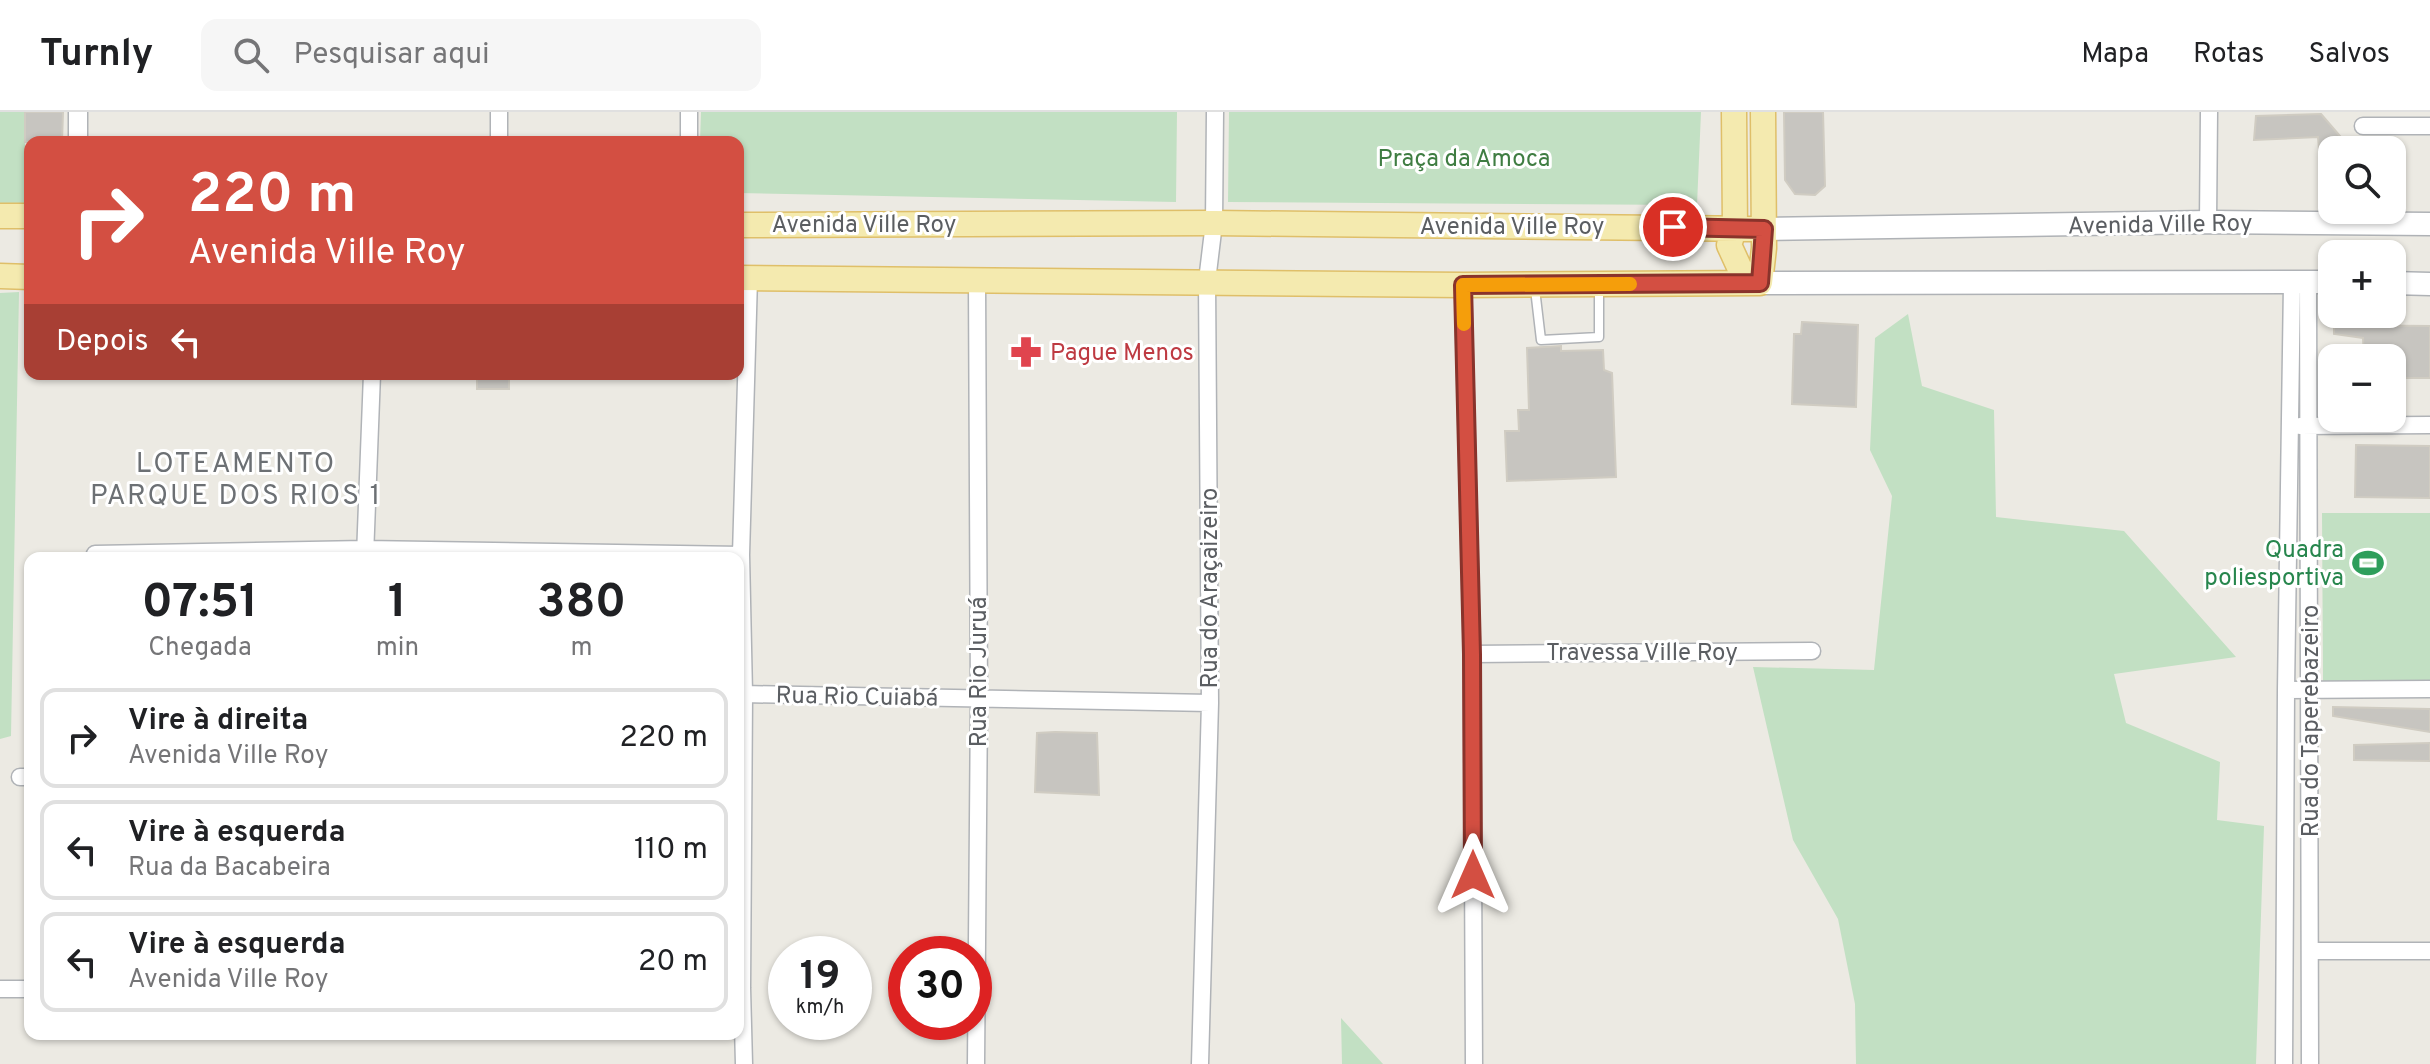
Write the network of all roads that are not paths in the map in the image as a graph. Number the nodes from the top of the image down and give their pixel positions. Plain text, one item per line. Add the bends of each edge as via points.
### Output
1 (78, 112) edge
2 (499, 112) edge
3 (689, 112) edge
4 (1215, 112) edge
5 (1734, 112) edge
6 (1763, 112) edge
7 (2209, 112) edge
8 (2363, 126) dead end
9 (2430, 126) edge
10 (78, 136) edge
11 (499, 136) edge
12 (689, 136) edge
13 (0, 216) edge
14 (24, 216) edge
15 (2208, 222) junction
16 (1214, 223) junction
17 (2430, 224) edge
18 (744, 225) edge
19 (1735, 227) junction
20 (1764, 229) junction
21 (0, 276) edge
22 (24, 277) edge
23 (744, 278) edge
24 (977, 281) junction
25 (1207, 281) junction
26 (2300, 282) junction
27 (2318, 282) edge
28 (1753, 283) junction
29 (2406, 283) edge
30 (1535, 284) junction
31 (1599, 284) junction
32 (2430, 284) edge
33 (1463, 285) junction
34 (372, 380) edge
35 (743, 380) edge
36 (2430, 425) edge
37 (2291, 426) junction
38 (2309, 426) junction
39 (365, 552) edge
40 (741, 552) edge
41 (1812, 651) dead end
42 (1472, 654) junction
43 (2430, 689) edge
44 (2286, 690) junction
45 (2309, 691) junction
46 (744, 694) edge
47 (979, 699) junction
48 (1210, 703) junction
49 (2311, 951) junction
50 (2430, 951) edge
51 (0, 989) edge
52 (24, 989) edge
53 (743, 1040) edge
54 (744, 1064) edge
55 (976, 1064) edge
56 (1200, 1064) edge
57 (1474, 1064) edge
58 (2284, 1064) edge
59 (2310, 1064) edge

1 - 10 street
2 - 11 street
3 - 12 street
4 - 16 street, Rua do Araçaizeiro
5 - 19 main road
6 - 20 main road
7 - 15 street
8 - 9 street
13 - 14 main road
15 - 17 main road, Avenida Ville Roy
15 - 20 main road, Avenida Ville Roy
16 - 18 main road, Avenida Ville Roy
16 - 19 main road, Avenida Ville Roy
16 - 25 street, Rua do Araçaizeiro
19 - 20 main road, Avenida Ville Roy
19 - 28 main road via 1729,245
20 - 28 main road
21 - 22 main road
23 - 24 main road
24 - 25 main road
24 - 47 street, Rua Rio Juruá
25 - 33 main road
25 - 48 street, Rua do Araçaizeiro
26 - 27 main road
26 - 28 main road
26 - 37 street, Rua do Taperebazeiro
26 - 38 street, Rua do Taperebazeiro
28 - 31 main road
29 - 32 main road
30 - 31 main road
30 - 31 lane via 1541,340 1599,337
30 - 33 main road
33 - 42 street
34 - 39 street
35 - 40 street
36 - 38 street
37 - 38 street
37 - 44 street, Rua do Taperebazeiro
38 - 45 street, Rua do Taperebazeiro
41 - 42 street, Travessa Ville Roy
42 - 57 street
43 - 45 street
44 - 45 street
44 - 58 street, Rua do Taperebazeiro
45 - 49 street, Rua do Taperebazeiro
46 - 47 street, Rua Rio Cuiabá
47 - 48 street, Rua Rio Cuiabá
47 - 55 street, Rua Rio Juruá
48 - 56 street, Rua do Araçaizeiro
49 - 50 street
49 - 59 street, Rua do Taperebazeiro
51 - 52 street
53 - 54 street

